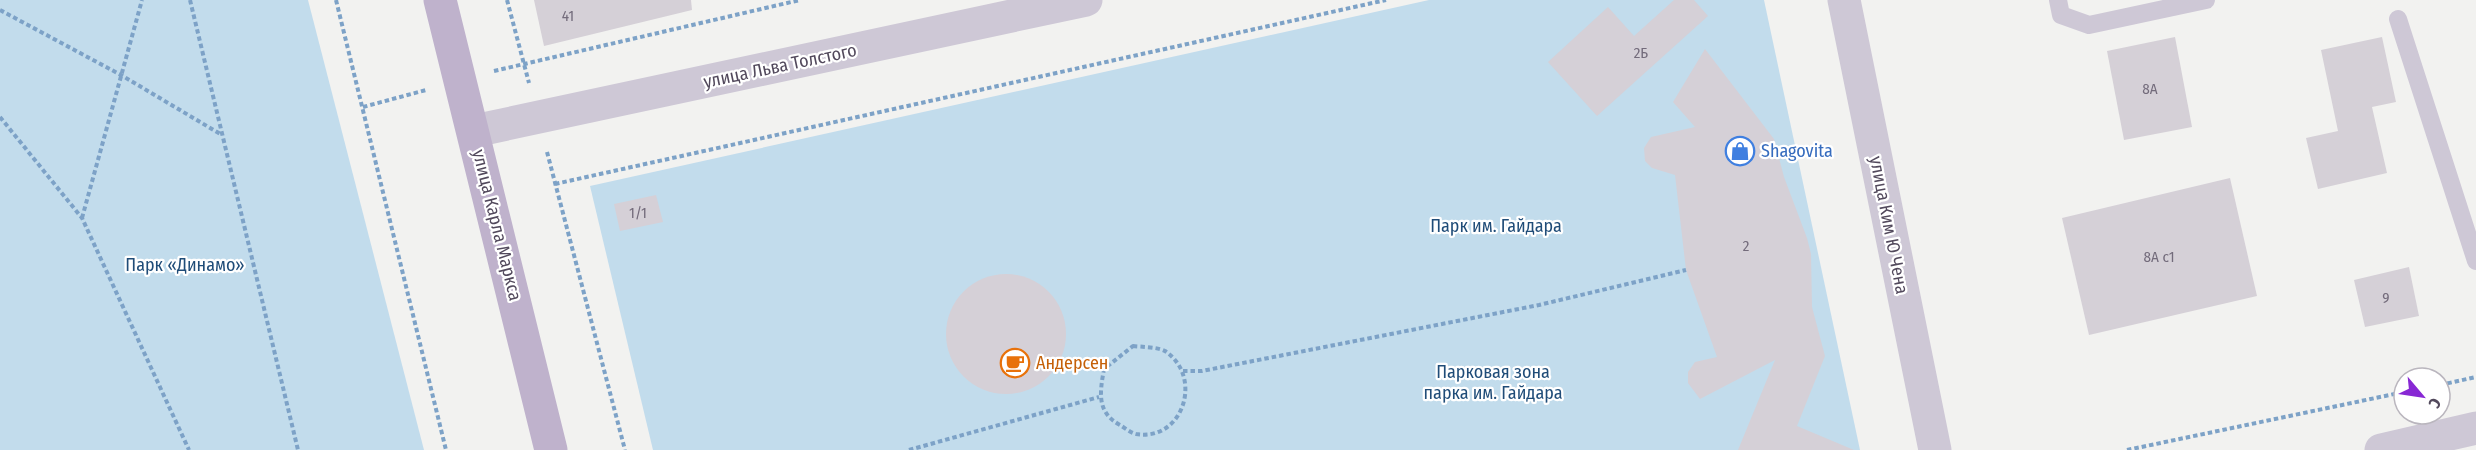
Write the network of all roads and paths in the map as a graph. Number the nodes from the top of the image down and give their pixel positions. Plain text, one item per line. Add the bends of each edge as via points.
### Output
1 (142, 0) edge
2 (190, 0) edge
3 (336, 0) edge
4 (440, 0) edge
5 (507, 0) edge
6 (800, 0) edge
7 (1086, 0) edge
8 (1386, 0) edge
9 (1844, 0) edge
10 (2058, 0) edge
11 (2206, 0) edge
12 (0, 10) edge
13 (2398, 19) dead end
14 (524, 63) junction
15 (121, 75) junction
16 (0, 117) edge
17 (538, 117) junction
18 (474, 131) junction
19 (222, 135) junction
20 (555, 184) junction
21 (82, 218) junction
22 (2476, 261) edge
23 (1686, 270) dead end
24 (1183, 371) junction
25 (2476, 377) edge
26 (2452, 382) edge
27 (2392, 395) edge
28 (1099, 397) junction
29 (2476, 428) edge
30 (189, 450) edge
31 (298, 450) edge
32 (446, 450) edge
33 (551, 450) edge
34 (625, 450) edge
35 (909, 450) edge
36 (1935, 450) edge
37 (2127, 450) edge
38 (2381, 450) edge

1 - 15 path
2 - 19 path
3 - 32 path
4 - 18 main road, улица Карла Маркса
5 - 14 path
6 - 14 path
7 - 17 street, улица Льва Толстого
8 - 20 path
9 - 36 street, улица Ким Ю Чена
10 - 11 lane via 2061,15 2089,25
12 - 15 path
13 - 22 lane
14 - 17 path
15 - 19 path
15 - 21 path
16 - 21 path
17 - 18 street, улица Льва Толстого
17 - 20 path
18 - 33 main road, улица Карла Маркса
19 - 31 path
20 - 34 path
21 - 30 path
23 - 24 path via 1516,310 1202,371
24 - 28 path via 1164,350 1133,346 1104,369
24 - 28 path via 1187,392 1177,419 1158,432 1136,434 1110,420
25 - 26 path
27 - 37 path
28 - 35 path
29 - 38 street

